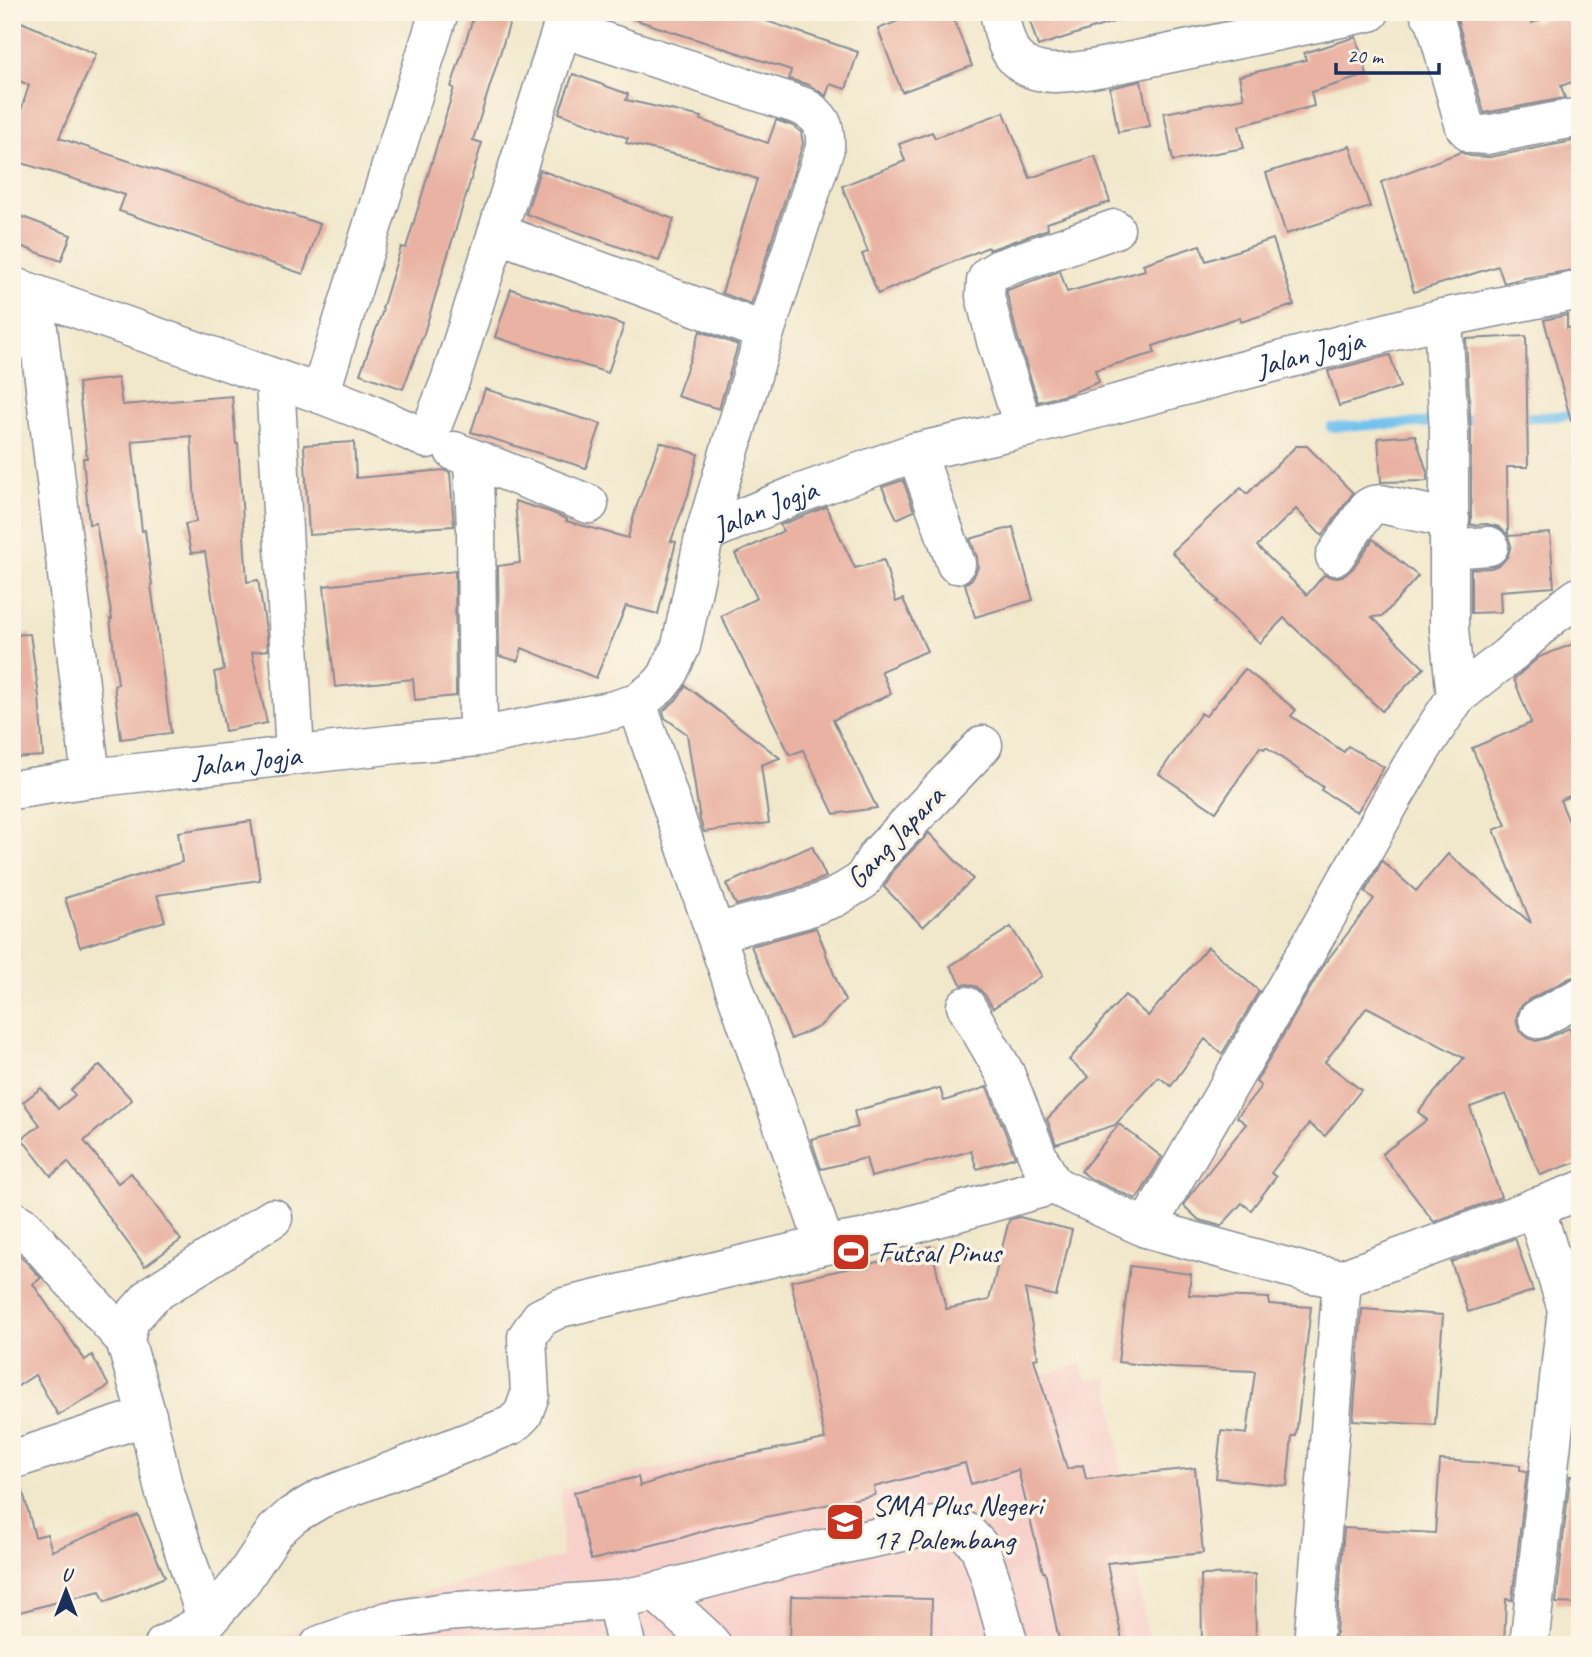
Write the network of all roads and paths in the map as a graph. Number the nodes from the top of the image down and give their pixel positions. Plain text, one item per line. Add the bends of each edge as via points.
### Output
1 (439, 12) edge
2 (999, 12) edge
3 (1370, 12) edge
4 (1429, 12) edge
5 (565, 20) edge
6 (1580, 117) edge
7 (1115, 229) dead end
8 (497, 233) junction
9 (23, 290) edge
10 (1580, 290) edge
11 (1443, 318) junction
12 (765, 331) junction
13 (275, 379) junction
14 (320, 394) junction
15 (1024, 428) junction
16 (427, 439) junction
17 (916, 452) junction
18 (473, 459) junction
19 (589, 505) dead end
20 (705, 533) junction
21 (1450, 534) junction
22 (1489, 546) dead end
23 (1335, 556) dead end
24 (956, 564) dead end
25 (1580, 596) edge
26 (1456, 697) junction
27 (637, 703) junction
28 (478, 737) junction
29 (983, 745) dead end
30 (295, 755) junction
31 (91, 778) junction
32 (12, 790) edge
33 (715, 933) junction
34 (1580, 997) edge
35 (965, 1006) dead end
36 (1538, 1019) dead end
37 (1053, 1185) junction
38 (1580, 1191) edge
39 (1535, 1208) junction
40 (273, 1218) dead end
41 (12, 1220) edge
42 (1146, 1228) junction
43 (825, 1245) junction
44 (1342, 1279) junction
45 (1573, 1310) edge
46 (125, 1340) junction
47 (147, 1416) junction
48 (12, 1460) edge
49 (656, 1592) junction
50 (615, 1600) junction
51 (207, 1621) junction
52 (371, 1636) edge
53 (164, 1645) edge
54 (320, 1645) edge
55 (626, 1645) edge
56 (712, 1645) edge
57 (1009, 1645) edge
58 (1313, 1645) edge
59 (1529, 1645) edge

1 - 14 street
2 - 3 street via 1012,54 1028,67 1054,72 1103,67
4 - 6 street via 1465,127 1472,134
5 - 8 street
5 - 12 street via 802,106 822,122 825,148
7 - 15 street via 999,269 986,281 996,341
8 - 12 street
8 - 16 street
9 - 13 street
9 - 31 street
10 - 11 street, Jalan Jogja
11 - 15 street, Jalan Jogja
11 - 21 street
12 - 20 street
13 - 14 street
13 - 30 street
14 - 16 street
15 - 17 street, Jalan Jogja
16 - 18 street
17 - 20 street, Jalan Jogja
17 - 24 street
18 - 19 street
18 - 28 street
20 - 27 street, Jalan Jogja via 675,661 659,686
21 - 22 street
21 - 23 street via 1381,504 1373,505
21 - 26 street via 1449,629
25 - 26 street
26 - 42 street via 1394,796
27 - 28 street, Jalan Jogja
27 - 33 street
28 - 30 street, Jalan Jogja
29 - 33 street, Gang Japara via 878,855 862,881 804,909
30 - 31 street, Jalan Jogja
31 - 32 street, Jalan Jogja
33 - 43 street
34 - 36 street
35 - 37 street via 1005,1073
37 - 42 street
37 - 43 street via 862,1239
38 - 39 street
39 - 44 street
39 - 45 street
40 - 46 street via 153,1294 130,1320
41 - 46 street via 24,1227
42 - 44 street
43 - 51 street via 560,1308 540,1318 527,1337 530,1395 523,1414 512,1425 320,1499 293,1515 275,1531 241,1582
44 - 58 street
45 - 59 street
46 - 47 street
47 - 48 street
47 - 51 street via 163,1490
49 - 50 street
49 - 56 street
49 - 57 street via 821,1549 951,1525 979,1546
50 - 52 street via 444,1612 387,1621
50 - 55 street
51 - 53 street
52 - 54 street

